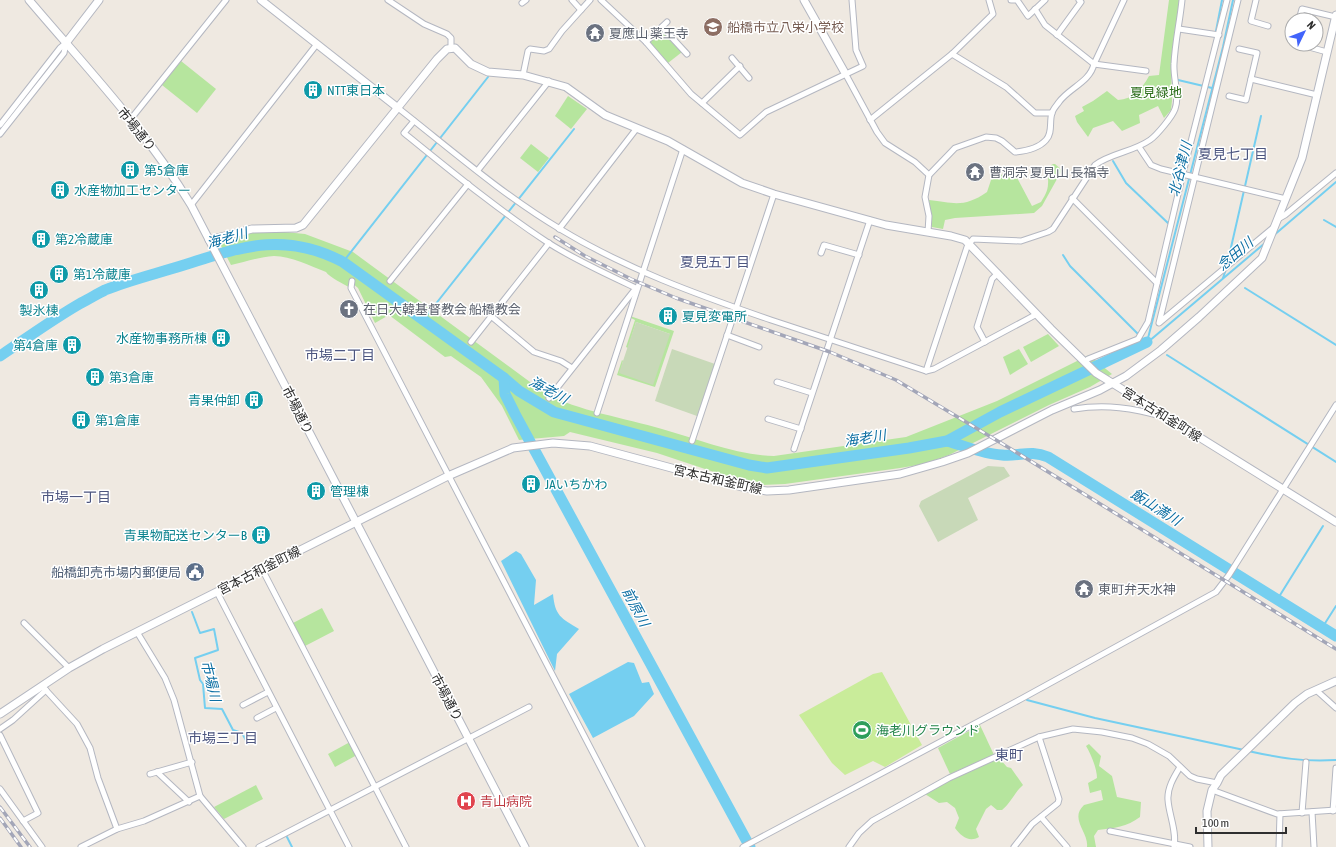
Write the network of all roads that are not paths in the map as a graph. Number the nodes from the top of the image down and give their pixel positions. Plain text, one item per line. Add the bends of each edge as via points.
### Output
1 (29, 0) edge
2 (99, 0) edge
3 (226, 0) edge
4 (388, 0) edge
5 (572, 0) edge
6 (590, 0) edge
7 (601, 0) edge
8 (804, 0) edge
9 (852, 0) edge
10 (989, 0) edge
11 (1012, 0) edge
12 (1044, 0) edge
13 (1079, 0) edge
14 (1124, 0) edge
15 (1182, 0) edge
16 (1226, 0) edge
17 (1238, 0) edge
18 (1256, 0) edge
19 (264, 1) edge
20 (1035, 9) junction
21 (581, 10) junction
22 (1301, 12) edge
23 (1313, 12) edge
24 (1324, 14) edge
25 (1336, 16) edge
26 (667, 22) dead end
27 (1268, 26) dead end
28 (662, 28) junction
29 (1179, 28) junction
30 (1057, 35) junction
31 (1219, 35) junction
32 (646, 42) junction
33 (66, 43) junction
34 (317, 44) junction
35 (451, 48) junction
36 (1239, 49) dead end
37 (1324, 51) edge
38 (1327, 52) junction
39 (687, 54) dead end
40 (952, 54) junction
41 (732, 58) dead end
42 (1094, 64) junction
43 (740, 66) junction
44 (1146, 71) dead end
45 (845, 73) junction
46 (523, 75) junction
47 (749, 78) dead end
48 (1251, 79) junction
49 (549, 81) junction
50 (1317, 95) junction
51 (1229, 96) dead end
52 (702, 103) junction
53 (398, 108) junction
54 (1052, 113) junction
55 (130, 120) junction
56 (870, 120) junction
57 (414, 121) junction
58 (0, 125) edge
59 (637, 128) junction
60 (0, 134) edge
61 (1139, 147) junction
62 (683, 150) junction
63 (478, 170) junction
64 (1336, 173) edge
65 (1184, 174) junction
66 (929, 175) junction
67 (1193, 176) junction
68 (468, 184) junction
69 (774, 194) junction
70 (1072, 198) junction
71 (1286, 199) junction
72 (191, 205) junction
73 (870, 220) junction
74 (1276, 225) junction
75 (559, 229) junction
76 (928, 232) junction
77 (209, 240) junction
78 (549, 243) junction
79 (969, 243) junction
80 (821, 253) dead end
81 (859, 255) junction
82 (643, 273) junction
83 (998, 273) junction
84 (352, 281) dead end
85 (390, 281) dead end
86 (1157, 283) junction
87 (636, 288) junction
88 (736, 308) junction
89 (1037, 314) junction
90 (491, 316) junction
91 (727, 335) junction
92 (830, 340) junction
93 (471, 342) dead end
94 (985, 342) junction
95 (759, 347) dead end
96 (1087, 362) junction
97 (572, 368) junction
98 (926, 371) junction
99 (777, 382) dead end
100 (1113, 383) junction
101 (812, 393) junction
102 (549, 398) dead end
103 (1336, 405) edge
104 (1074, 409) dead end
105 (597, 413) dead end
106 (768, 418) dead end
107 (1169, 419) junction
108 (801, 428) junction
109 (692, 441) dead end
110 (794, 449) dead end
111 (448, 476) junction
112 (1282, 489) junction
113 (356, 522) junction
114 (1336, 522) edge
115 (262, 569) junction
116 (217, 592) junction
117 (24, 623) dead end
118 (137, 632) junction
119 (69, 668) junction
120 (1336, 681) edge
121 (44, 688) junction
122 (1316, 690) junction
123 (268, 692) junction
124 (243, 705) dead end
125 (529, 707) dead end
126 (276, 708) junction
127 (1336, 708) edge
128 (0, 714) edge
129 (257, 718) dead end
130 (0, 729) edge
131 (0, 735) edge
132 (1039, 737) junction
133 (468, 738) junction
134 (192, 762) junction
135 (1306, 762) dead end
136 (1180, 767) junction
137 (1336, 768) edge
138 (157, 772) junction
139 (150, 774) dead end
140 (1217, 783) junction
141 (374, 787) junction
142 (0, 789) edge
143 (1212, 790) junction
144 (200, 796) junction
145 (189, 802) junction
146 (329, 810) junction
147 (1335, 811) edge
148 (1312, 812) junction
149 (1302, 813) junction
150 (1280, 814) junction
151 (1041, 816) junction
152 (23, 821) junction
153 (117, 829) junction
154 (1110, 831) dead end
155 (753, 844) edge
156 (1174, 845) edge
157 (42, 847) edge
158 (81, 847) edge
159 (243, 847) edge
160 (259, 847) edge
161 (349, 847) edge
162 (406, 847) edge
163 (525, 847) edge
164 (642, 847) edge
165 (744, 847) edge
166 (849, 847) edge
167 (1014, 847) edge
168 (1067, 847) edge
169 (1190, 847) edge
170 (1208, 847) edge
171 (1279, 847) edge
172 (1314, 847) edge

1 - 33 street, 市場通り
2 - 33 street
3 - 55 street
4 - 35 street via 424,24 447,34 451,38
5 - 21 street
6 - 21 street
7 - 32 street
8 - 45 street
9 - 45 street via 856,50 863,66
10 - 40 street via 993,14
11 - 20 street via 1016,0 1028,16
12 - 20 street
13 - 30 street via 1081,2
14 - 42 street
15 - 29 street
16 - 31 street
17 - 67 street
18 - 27 street via 1250,21
19 - 34 street
20 - 30 street via 1045,25
21 - 46 street via 549,49 528,51
22 - 23 street
24 - 25 street
25 - 38 street
26 - 28 street
28 - 32 street
28 - 39 street
29 - 31 street
29 - 61 street via 1174,65 1175,110 1158,132
30 - 42 street
31 - 65 street
32 - 52 street
33 - 55 street, 市場通り
33 - 58 street
33 - 60 street via 64,53
34 - 53 street
34 - 72 street
35 - 46 street via 457,50 474,67 488,72
35 - 53 street via 441,54
36 - 48 street via 1257,53
37 - 38 street
38 - 50 street
40 - 54 street via 1006,87 1035,113
40 - 56 street
41 - 43 street
42 - 44 street
42 - 54 street via 1087,77 1060,101
43 - 47 street
43 - 52 street
45 - 52 street via 766,112 740,135
45 - 56 street
46 - 49 street
48 - 50 street
48 - 51 street via 1246,100
49 - 59 street via 566,87 606,115
49 - 63 street
50 - 71 street via 1302,158
53 - 57 street
53 - 77 street via 303,225 296,228 252,229
54 - 66 street via 1049,136 1040,146 1015,152 996,138 976,139 955,148
55 - 72 street, 市場通り via 166,165
56 - 66 street via 885,143 915,162
57 - 63 street
57 - 68 street via 404,134
59 - 62 street
59 - 75 street
61 - 65 street via 1151,165
61 - 70 street via 1100,161
62 - 69 street via 735,180
62 - 82 street
63 - 75 street
64 - 74 street
65 - 67 street
65 - 86 street
66 - 76 street via 925,197 929,216
67 - 71 street
67 - 74 street via 1159,323
68 - 78 street
68 - 85 street
69 - 73 street
69 - 88 street
70 - 79 street via 1048,232 1021,241 976,238
70 - 86 street
71 - 74 street
72 - 77 street, 市場通り
73 - 76 street
73 - 81 street
74 - 100 street via 1256,266 1161,350
75 - 82 street
76 - 79 street via 957,237
77 - 113 street, 市場通り
78 - 87 street
78 - 90 street
79 - 83 street
79 - 98 street
80 - 81 street via 824,245
81 - 92 street
82 - 87 street
82 - 88 street
83 - 89 street
83 - 94 street via 992,278 977,327
84 - 111 street via 351,288
86 - 96 street via 1148,322 1138,339
87 - 97 street
87 - 105 street
88 - 91 street
88 - 92 street
89 - 94 street
89 - 96 street
90 - 93 street
90 - 97 street via 534,352 561,361
91 - 95 street
91 - 109 street
92 - 98 street
92 - 101 street
94 - 98 street
96 - 100 street via 1096,373
97 - 102 street
99 - 101 street
100 - 107 street, 宮本古和釜町線
100 - 111 street, 宮本古和釜町線 via 1052,410 980,447 923,469 789,490 767,491 742,487 590,446 553,443 512,448
101 - 108 street
103 - 112 street
104 - 107 street via 1121,407
106 - 108 street
107 - 112 street, 宮本古和釜町線
108 - 110 street
111 - 113 street, 宮本古和釜町線
111 - 164 street
112 - 114 street, 宮本古和釜町線
112 - 155 street via 1216,592
113 - 115 street, 宮本古和釜町線
113 - 133 street, 市場通り
115 - 116 street, 宮本古和釜町線
115 - 141 street
116 - 118 street, 宮本古和釜町線
116 - 123 street
117 - 119 street
118 - 119 street, 宮本古和釜町線
118 - 134 street via 165,678
119 - 121 street, 宮本古和釜町線
120 - 122 street
121 - 128 street, 宮本古和釜町線
121 - 130 street via 13,720
121 - 153 street via 77,724 90,748
122 - 127 street
122 - 140 street via 1289,708 1221,775
123 - 124 street
123 - 126 street
125 - 133 street
126 - 129 street
126 - 146 street
131 - 152 street via 38,813
132 - 136 street via 1073,728 1132,738 1169,756
132 - 151 street via 1059,799 1058,803
132 - 166 street via 949,778 872,821
133 - 141 street
133 - 163 street, 市場通り
134 - 138 street
134 - 144 street
135 - 149 street
136 - 140 street via 1197,779
136 - 156 street via 1167,798
137 - 147 street
138 - 139 street
138 - 145 street
140 - 143 street
141 - 146 street
141 - 162 street
142 - 152 street
143 - 150 street
143 - 170 street via 1207,811
144 - 145 street
144 - 159 street
145 - 153 street
146 - 160 street
146 - 161 street
147 - 148 street
148 - 149 street
148 - 172 street
149 - 150 street
150 - 171 street
151 - 167 street
151 - 168 street
152 - 157 street
153 - 158 street
154 - 156 street
155 - 165 street
156 - 169 street

